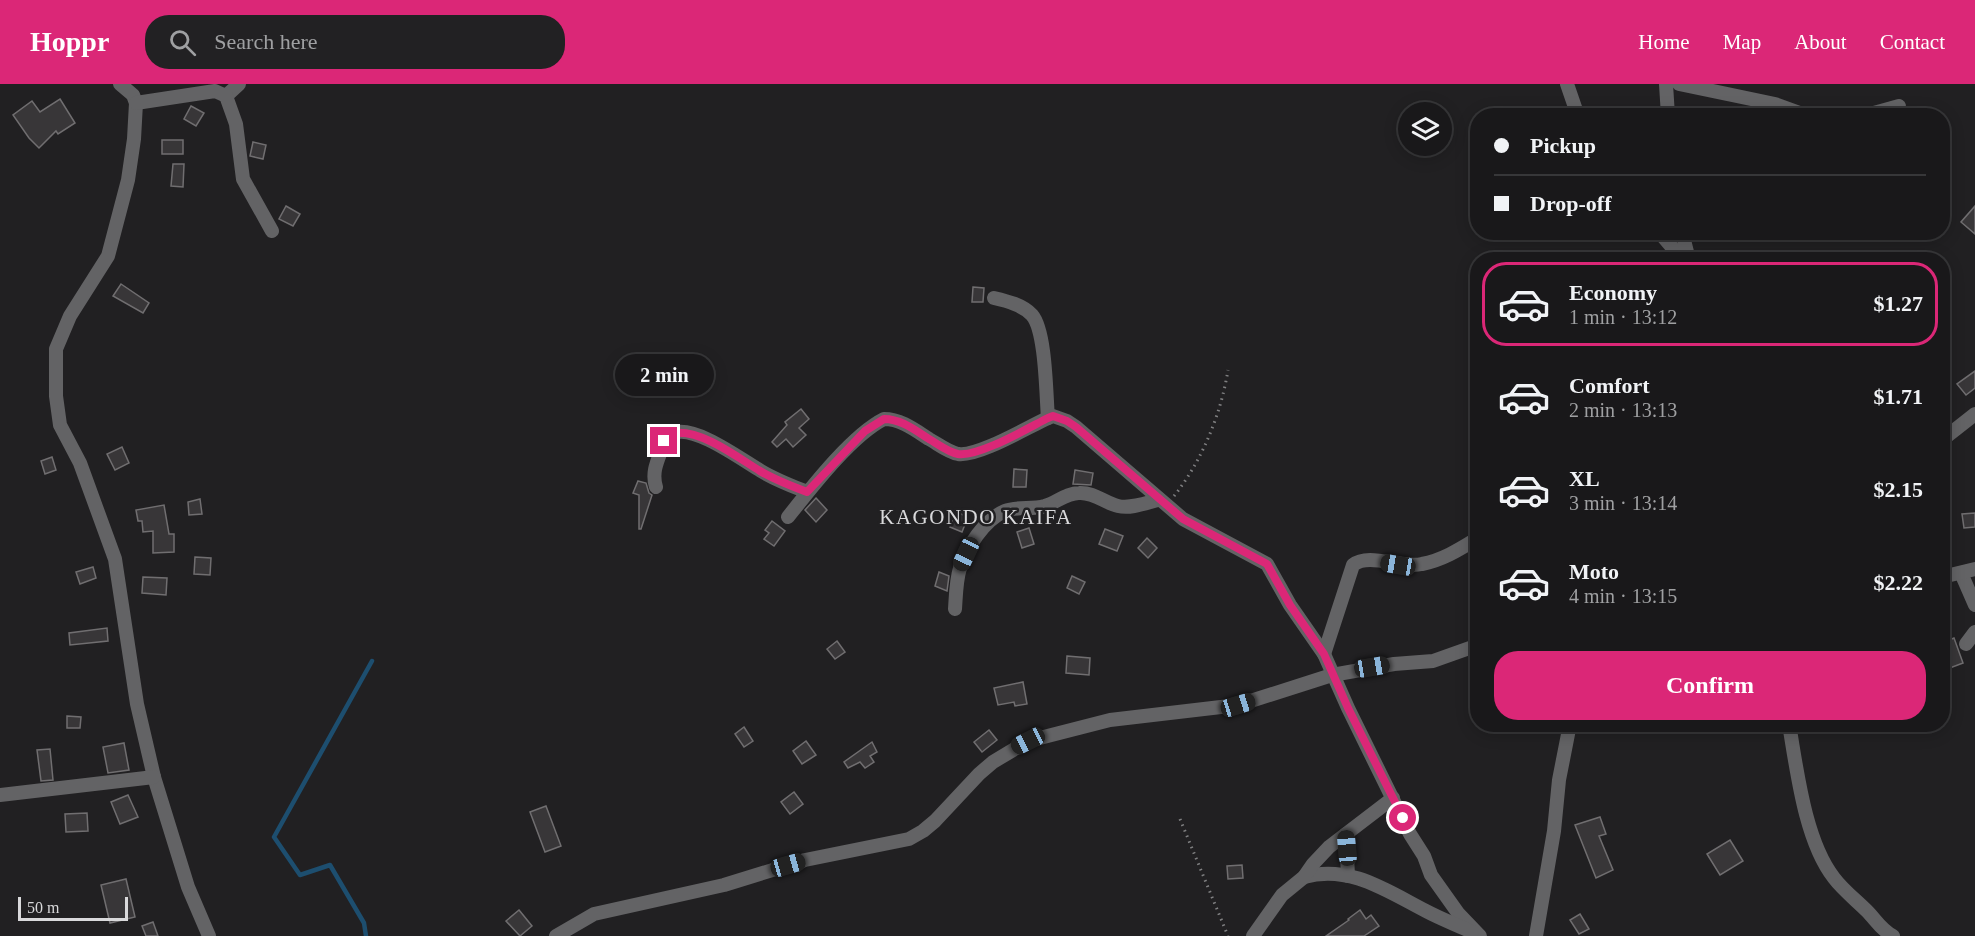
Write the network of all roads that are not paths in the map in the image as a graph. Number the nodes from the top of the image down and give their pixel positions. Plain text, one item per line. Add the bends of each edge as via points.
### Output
1 (120, 84) edge
2 (239, 84) edge
3 (1567, 84) edge
4 (1666, 84) edge
5 (1679, 84) edge
6 (226, 96) junction
7 (136, 103) junction
8 (1899, 106) dead end
9 (1575, 108) edge
10 (1668, 108) edge
11 (1786, 108) edge
12 (1892, 108) edge
13 (272, 231) dead end
14 (1666, 240) edge
15 (1676, 252) edge
16 (994, 298) dead end
17 (1975, 414) edge
18 (1048, 418) junction
19 (1950, 434) edge
20 (656, 487) dead end
21 (807, 492) junction
22 (1162, 503) junction
23 (788, 517) dead end
24 (1470, 543) edge
25 (1975, 569) edge
26 (1961, 573) junction
27 (1950, 575) edge
28 (1975, 605) edge
29 (956, 609) dead end
30 (1975, 632) edge
31 (1966, 644) dead end
32 (1470, 648) edge
33 (1324, 654) junction
34 (1332, 675) junction
35 (1568, 732) edge
36 (1790, 732) edge
37 (154, 777) junction
38 (0, 795) edge
39 (1393, 798) junction
40 (1346, 834) junction
41 (1348, 876) junction
42 (1304, 877) junction
43 (209, 936) edge
44 (556, 936) edge
45 (1253, 936) edge
46 (1480, 936) edge
47 (1536, 936) edge
48 (1893, 936) edge

1 - 7 street
2 - 6 street
3 - 9 street
4 - 10 street
5 - 11 street
6 - 7 street via 214,91
6 - 13 street via 236,124 243,179
7 - 37 street via 135,139 116,230 108,256 70,316 56,349 56,396 60,425 80,463 115,559 137,704
8 - 12 street
14 - 15 street
16 - 18 street via 1012,303 1036,320 1042,339
17 - 19 street
18 - 21 street via 991,446 958,454 899,421 884,419 865,431
18 - 22 street via 1053,416 1076,427
20 - 21 street via 655,468 664,441 683,432
21 - 23 street
22 - 29 street via 1119,507 1077,492 1033,509 1005,511 978,534 966,554 960,568
22 - 33 street via 1183,519 1267,564
24 - 33 street via 1420,565 1359,560 1348,575
25 - 26 street
26 - 27 street
26 - 28 street
30 - 31 street
32 - 34 street via 1433,661
33 - 34 street
34 - 39 street
34 - 44 street via 1238,705 1110,720 1028,741 986,768 935,821 909,839 805,860 724,885 594,914
35 - 47 street
36 - 48 street via 1812,840 1834,878
37 - 38 street
37 - 43 street via 188,887
39 - 40 street
39 - 46 street via 1431,875
40 - 41 street
40 - 42 street via 1321,855
41 - 42 street via 1328,872
41 - 46 street via 1394,893
42 - 45 street via 1282,895

